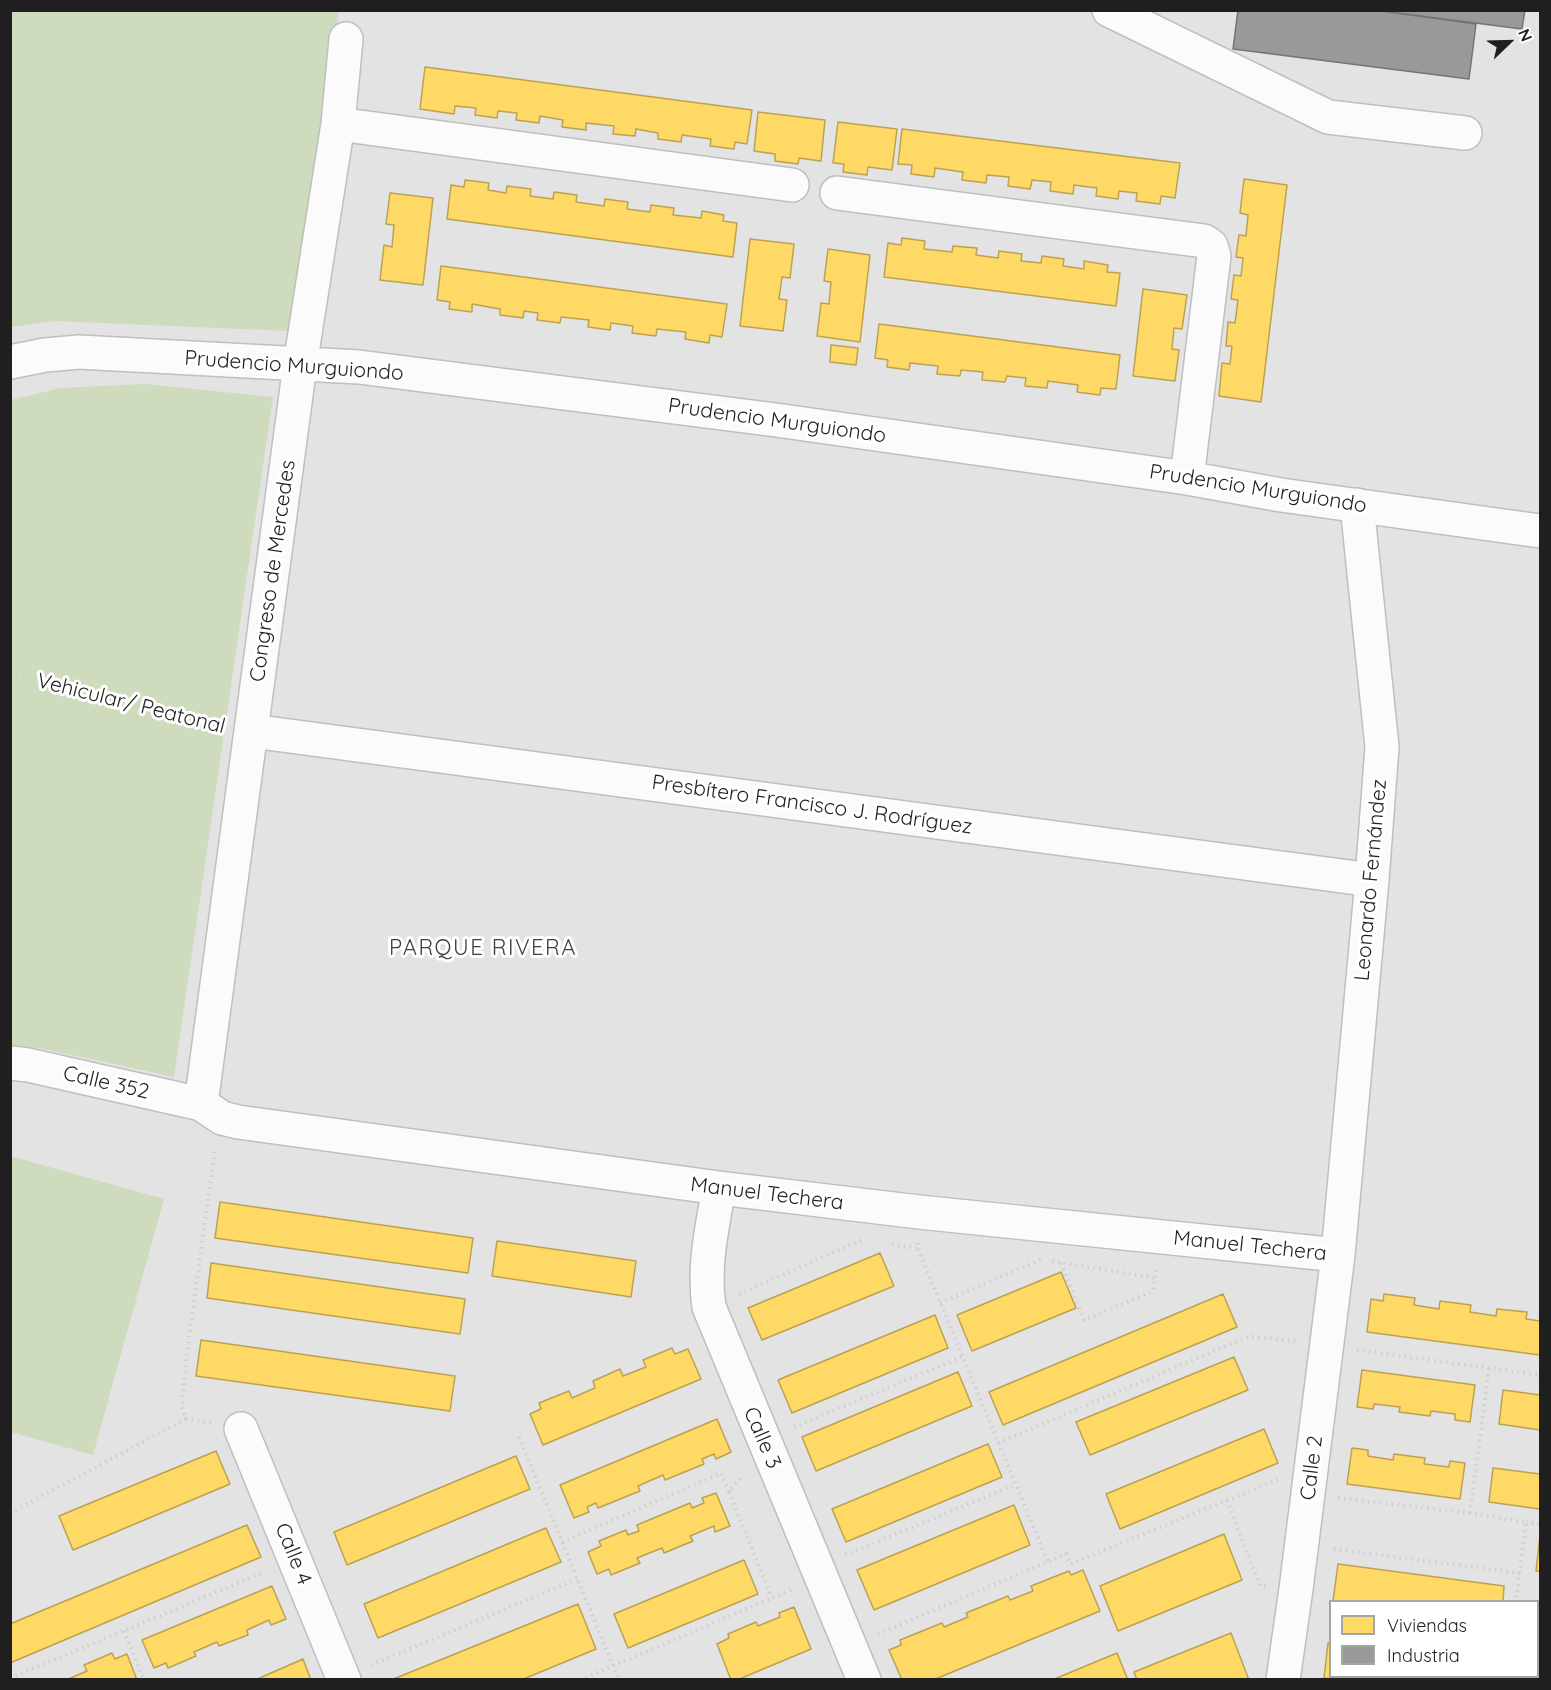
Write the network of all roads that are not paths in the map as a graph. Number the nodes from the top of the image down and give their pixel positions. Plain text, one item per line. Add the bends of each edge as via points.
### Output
1 (1109, 10) edge
2 (346, 39) dead end
3 (338, 124) junction
4 (1465, 132) dead end
5 (792, 185) dead end
6 (837, 193) dead end
7 (10, 362) edge
8 (300, 365) junction
9 (1187, 478) junction
10 (1357, 505) junction
11 (1540, 531) edge
12 (252, 731) junction
13 (1372, 880) junction
14 (10, 1063) edge
15 (201, 1104) junction
16 (719, 1188) junction
17 (1338, 1255) junction
18 (241, 1429) road end
19 (344, 1678) edge
20 (864, 1680) edge
21 (1283, 1680) edge

1 - 4 street via 1328,117
2 - 3 street, Congreso de Mercedes
3 - 5 street
3 - 8 street, Congreso de Mercedes
6 - 9 street via 1204,241 1211,246 1214,256
7 - 8 street, Prudencio Murguiondo via 79,352
8 - 9 street, Prudencio Murguiondo via 359,367 776,420
8 - 12 street, Congreso de Mercedes
9 - 10 street, Prudencio Murguiondo
10 - 11 street, Prudencio Murguiondo
10 - 13 street, Leonardo Fernández via 1382,747
12 - 13 street, Presbítero Francisco J. Rodríguez
12 - 15 street, Congreso de Mercedes
13 - 17 street, Leonardo Fernández
14 - 15 street, Calle 352
15 - 16 street, Manuel Techera via 222,1118 238,1122
16 - 17 street, Manuel Techera
16 - 20 street, Calle 3 via 709,1246 709,1307
17 - 21 street, Calle 2
18 - 19 street, Calle 4

